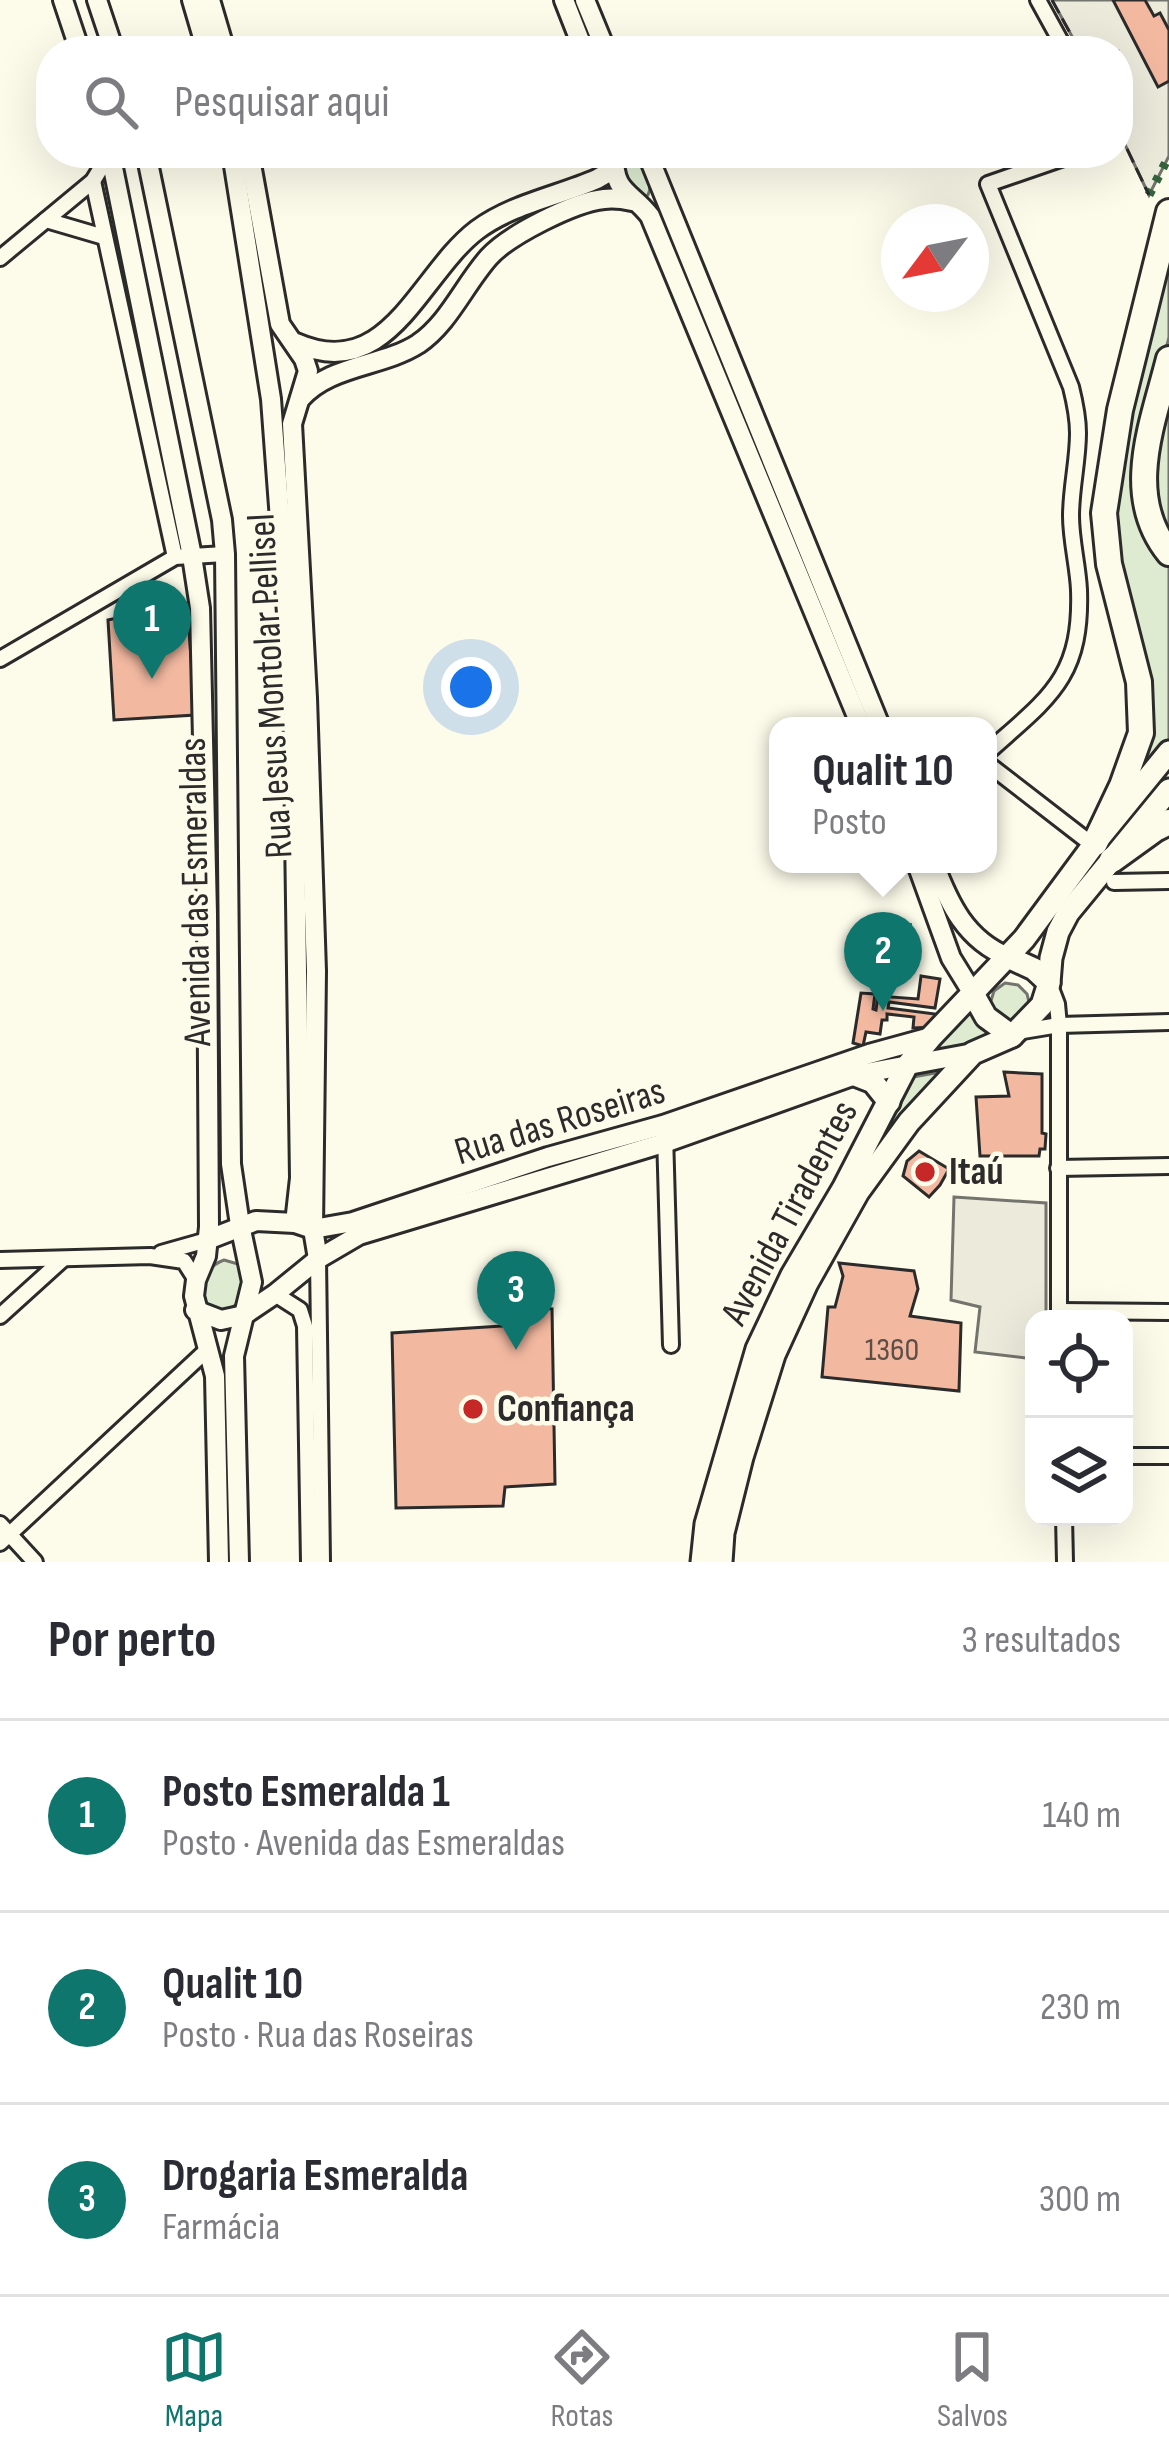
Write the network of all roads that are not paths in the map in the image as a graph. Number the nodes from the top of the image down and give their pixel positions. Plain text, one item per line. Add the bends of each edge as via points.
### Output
1 (63, 0) edge
2 (97, 0) edge
3 (192, 0) edge
4 (210, 0) edge
5 (1038, 0) edge
6 (571, 1) edge
7 (75, 36) edge
8 (109, 36) edge
9 (203, 36) edge
10 (221, 36) edge
11 (580, 36) edge
12 (596, 36) edge
13 (1058, 36) edge
14 (101, 168) edge
15 (113, 168) edge
16 (149, 168) edge
17 (235, 168) edge
18 (252, 168) edge
19 (607, 168) edge
20 (618, 168) edge
21 (649, 168) edge
22 (651, 168) edge
23 (1034, 168) edge
24 (93, 181) junction
25 (635, 202) junction
26 (1169, 212) edge
27 (46, 220) junction
28 (104, 237) junction
29 (0, 258) edge
30 (291, 341) junction
31 (266, 350) junction
32 (1169, 359) edge
33 (272, 399) junction
34 (299, 400) junction
35 (1169, 553) edge
36 (225, 554) junction
37 (183, 557) junction
38 (831, 629) junction
39 (0, 659) edge
40 (858, 717) edge
41 (875, 717) edge
42 (997, 744) edge
43 (1169, 752) edge
44 (997, 771) edge
45 (1169, 790) edge
46 (1169, 822) edge
47 (1102, 856) junction
48 (920, 873) edge
49 (937, 873) edge
50 (1169, 881) edge
51 (230, 912) junction
52 (207, 914) junction
53 (1007, 957) junction
54 (1049, 983) junction
55 (972, 992) junction
56 (308, 1004) junction
57 (1169, 1022) edge
58 (1059, 1025) junction
59 (1014, 1034) junction
60 (931, 1036) junction
61 (973, 1054) junction
62 (906, 1067) junction
63 (855, 1075) junction
64 (889, 1102) junction
65 (665, 1134) junction
66 (1169, 1166) edge
67 (1058, 1168) junction
68 (422, 1208) junction
69 (240, 1225) junction
70 (304, 1226) junction
71 (206, 1248) junction
72 (150, 1256) junction
73 (318, 1258) junction
74 (63, 1259) junction
75 (0, 1260) edge
76 (250, 1266) junction
77 (196, 1280) junction
78 (275, 1294) junction
79 (195, 1310) junction
80 (1059, 1310) edge
81 (1169, 1312) edge
82 (1133, 1313) edge
83 (244, 1315) junction
84 (0, 1316) edge
85 (237, 1341) junction
86 (671, 1345) dead end
87 (208, 1349) junction
88 (1133, 1456) edge
89 (1169, 1456) edge
90 (1064, 1526) edge
91 (3, 1534) edge
92 (35, 1562) edge
93 (219, 1562) edge
94 (239, 1562) edge
95 (309, 1562) edge
96 (322, 1562) edge
97 (702, 1562) edge
98 (721, 1562) edge
99 (1065, 1562) edge

1 - 7 main road
2 - 8 main road
3 - 9 main road
4 - 10 main road
5 - 13 street
6 - 11 main road
6 - 12 main road
14 - 24 street
15 - 37 main road, Avenida das Esmeraldas
16 - 36 main road, Avenida das Esmeraldas
17 - 31 main road, Rua Jesus Montolar Pellisel
18 - 30 main road, Rua Jesus Montolar Pellisel via 280,324
19 - 30 main road via 480,228 412,308 372,340 338,353
20 - 25 main road via 620,186
21 - 25 main road via 652,195
22 - 38 main road
23 - 42 street via 988,184 1078,416 1071,518 1078,626 1054,693
24 - 27 street
24 - 28 street
25 - 34 main road via 601,199 526,228 490,256 421,342 318,383
25 - 38 main road via 650,216
26 - 47 highway via 1120,410 1104,513 1139,682 1141,733
27 - 28 street
27 - 29 street
28 - 37 street
30 - 31 main road
30 - 34 main road, Rua Jesus Montolar Pellisel via 308,371
31 - 33 main road, Rua Jesus Montolar Pellisel
32 - 35 highway via 1143,488 1151,526
33 - 34 main road
33 - 56 main road, Rua Jesus Montolar Pellisel
34 - 56 main road, Rua Jesus Montolar Pellisel via 292,424 308,698
36 - 37 street
36 - 51 main road, Avenida das Esmeraldas
37 - 39 street
37 - 52 main road, Avenida das Esmeraldas via 200,608
38 - 40 main road
38 - 41 main road
43 - 47 main road
44 - 47 street
45 - 47 main road
46 - 47 highway
47 - 50 street
47 - 53 main road
47 - 54 main road via 1058,932
48 - 55 main road via 954,966
49 - 53 main road via 960,921
51 - 52 main road
51 - 69 main road, Avenida das Esmeraldas via 231,1164
52 - 71 main road, Avenida das Esmeraldas
53 - 54 main road
53 - 55 main road
54 - 58 street
54 - 59 main road via 1042,1005
55 - 59 main road via 986,1017
55 - 60 main road, Avenida Tiradentes
56 - 70 main road, Rua Jesus Montolar Pellisel
57 - 58 street
58 - 59 street
58 - 67 street
59 - 61 main road
60 - 62 main road, Avenida Tiradentes
60 - 65 main road, Rua das Roseiras
61 - 62 main road, Rua das Roseiras
61 - 98 main road, Avenida Tiradentes via 858,1192 807,1283 767,1376
62 - 63 main road, Rua das Roseiras
62 - 64 main road, Avenida Tiradentes
63 - 64 main road
63 - 65 main road, Rua das Roseiras
64 - 97 main road, Avenida Tiradentes via 758,1349
65 - 68 main road, Rua das Roseiras
65 - 86 street
66 - 67 street
67 - 80 street
68 - 70 main road, Rua das Roseiras
68 - 73 main road, Rua das Roseiras
69 - 70 main road, Rua das Roseiras
69 - 71 main road, Rua das Roseiras
69 - 76 main road, Avenida das Esmeraldas
70 - 73 main road, Rua Jesus Montolar Pellisel
71 - 72 street
71 - 76 main road
71 - 77 main road
72 - 74 street
72 - 77 street via 184,1261
73 - 78 main road, Rua das Roseiras
73 - 96 street
74 - 75 street
74 - 84 street
76 - 83 main road, Avenida das Esmeraldas
77 - 79 main road
78 - 83 main road, Rua das Roseiras
78 - 95 street via 300,1310 305,1326
79 - 83 main road via 221,1320
79 - 87 main road
81 - 82 street
83 - 85 main road, Avenida das Esmeraldas
85 - 87 main road
85 - 94 main road, Avenida das Esmeraldas
87 - 91 street
87 - 93 main road
88 - 89 street
90 - 99 street
91 - 92 street

